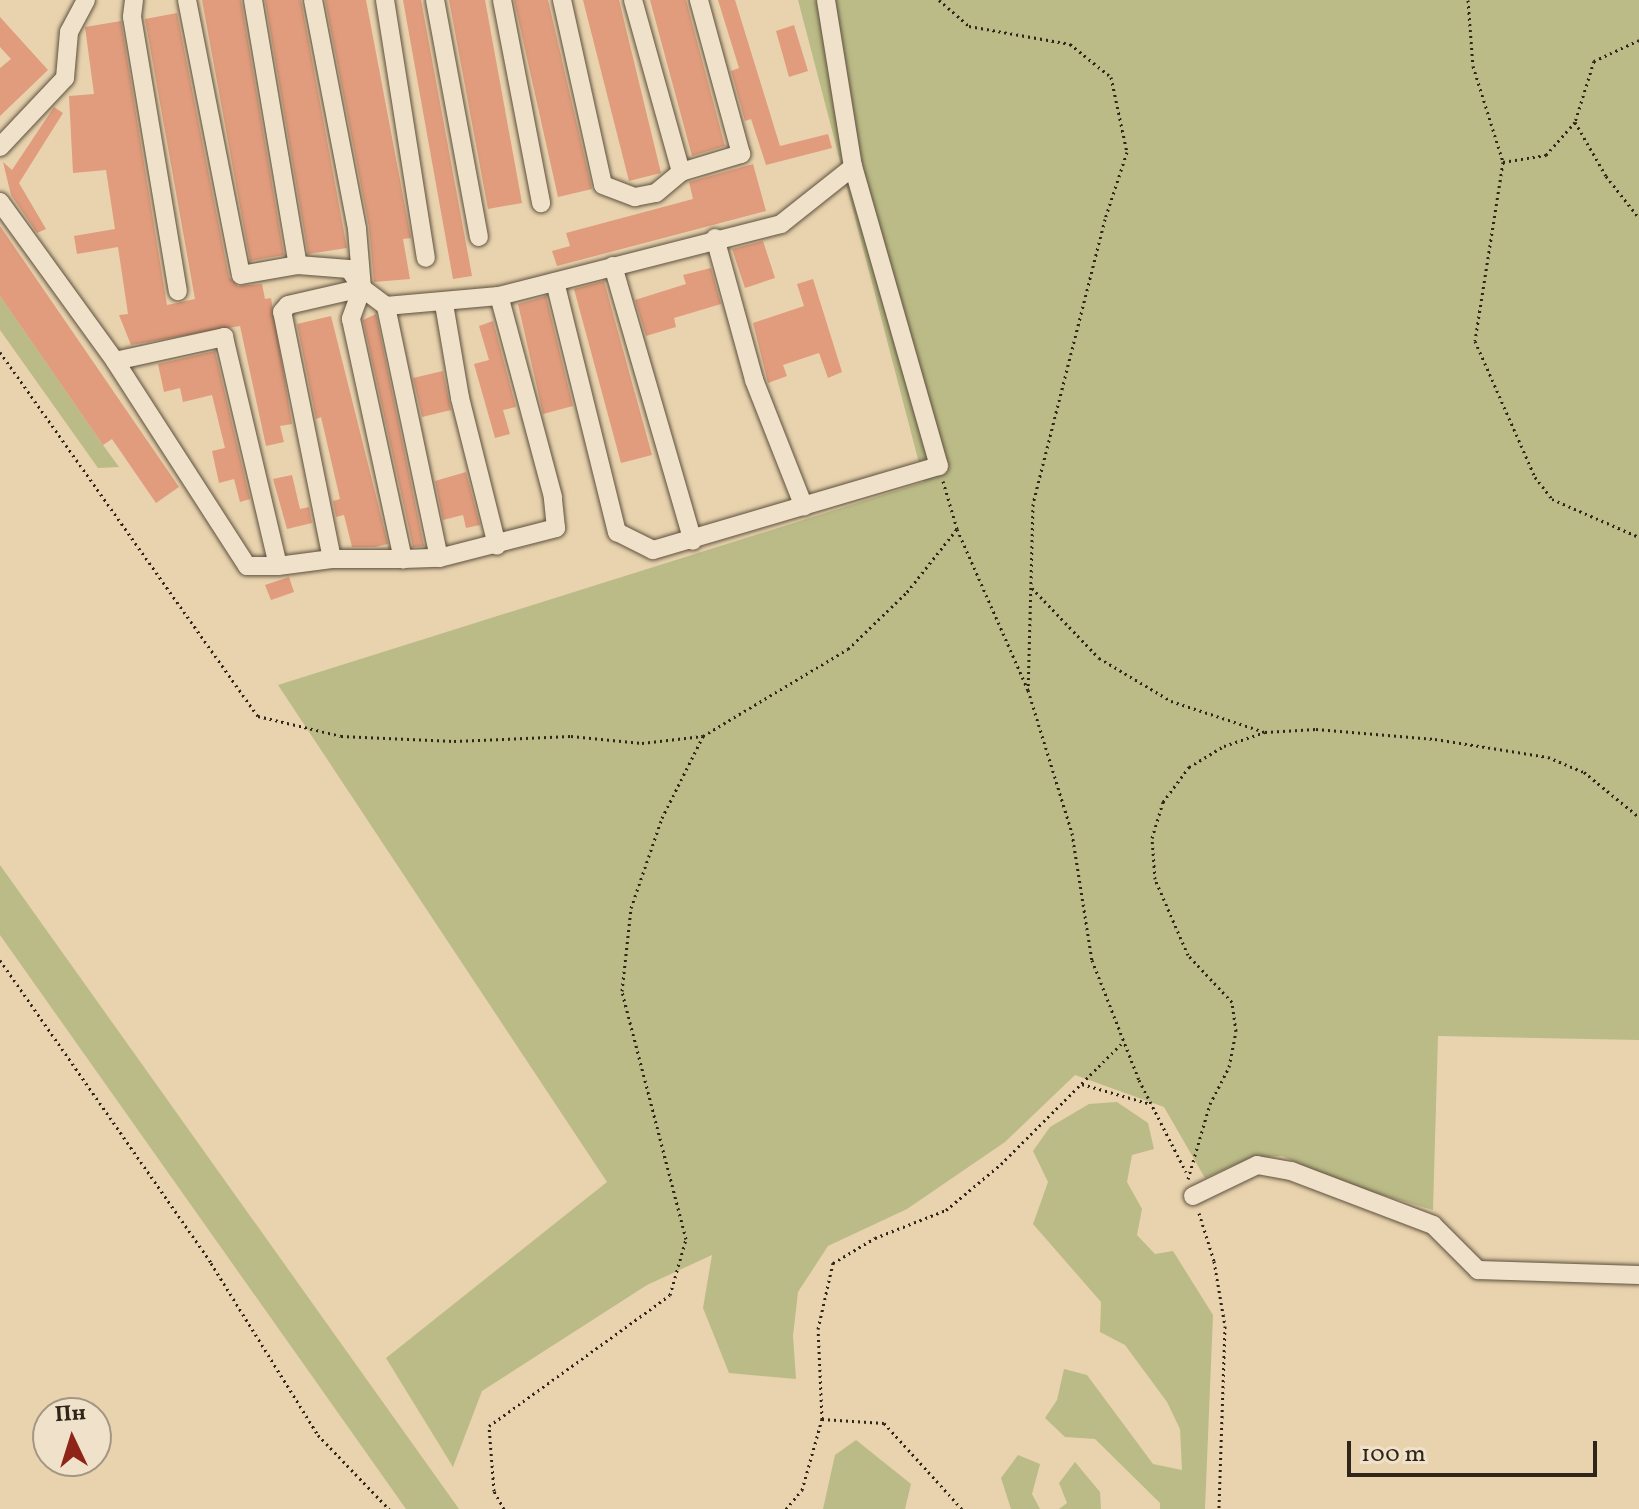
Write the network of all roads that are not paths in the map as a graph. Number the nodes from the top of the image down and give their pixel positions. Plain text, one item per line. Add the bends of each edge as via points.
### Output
1 (86, 0) edge
2 (134, 0) edge
3 (187, 0) edge
4 (253, 0) edge
5 (313, 0) edge
6 (385, 0) edge
7 (435, 0) edge
8 (502, 0) edge
9 (562, 0) edge
10 (633, 0) edge
11 (699, 0) edge
12 (826, 0) edge
13 (0, 147) edge
14 (853, 167) junction
15 (681, 172) junction
16 (0, 202) edge
17 (541, 203) dead end
18 (479, 237) dead end
19 (715, 238) junction
20 (426, 258) dead end
21 (298, 265) junction
22 (613, 266) junction
23 (555, 282) junction
24 (362, 288) junction
25 (178, 291) dead end
26 (499, 296) junction
27 (444, 304) junction
28 (386, 306) junction
29 (115, 361) junction
30 (804, 507) junction
31 (693, 541) junction
32 (497, 545) junction
33 (439, 558) junction
34 (332, 559) junction
35 (403, 559) junction
36 (278, 566) junction
37 (1193, 1196) road end
38 (1639, 1275) edge

1 - 13 lane via 69,32 65,78
2 - 25 lane via 132,17
3 - 21 lane via 241,275
4 - 21 lane
5 - 24 lane via 357,229
6 - 20 lane
7 - 18 lane
8 - 17 lane
9 - 15 lane via 603,185 635,197 656,193
10 - 15 lane
11 - 15 lane via 741,154
12 - 14 lane
14 - 19 lane via 781,224
14 - 30 lane via 939,466
16 - 29 lane
19 - 22 lane
19 - 30 lane via 754,380
21 - 24 lane via 349,269
22 - 23 lane
22 - 31 lane
23 - 26 lane
23 - 31 lane via 617,532 653,550
24 - 28 lane
24 - 34 lane via 288,305 282,312
24 - 35 lane via 351,319
26 - 27 lane
26 - 32 lane via 553,497 556,528
27 - 28 lane
27 - 32 lane via 460,398
28 - 33 lane
29 - 36 lane via 247,566
29 - 36 lane via 224,337
30 - 31 lane
32 - 33 lane
33 - 35 lane
34 - 35 lane
34 - 36 lane
37 - 38 lane via 1257,1165 1291,1171 1433,1225 1478,1270

